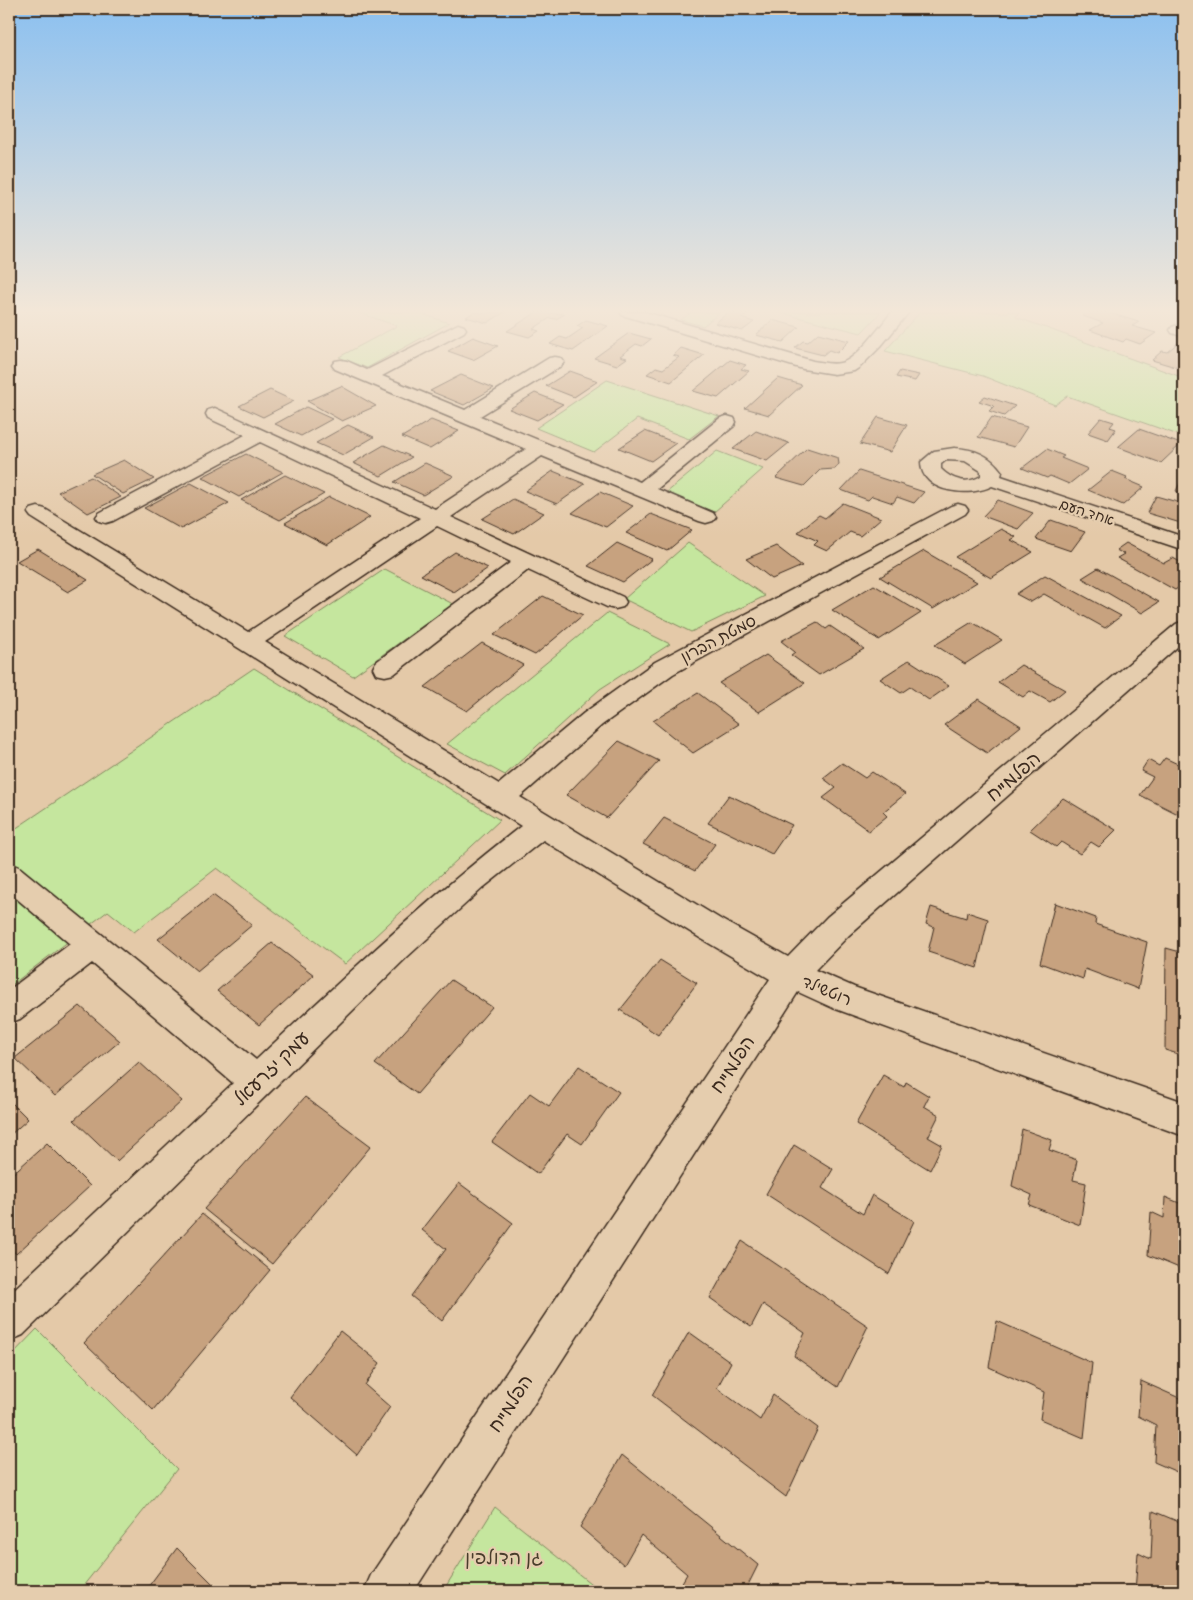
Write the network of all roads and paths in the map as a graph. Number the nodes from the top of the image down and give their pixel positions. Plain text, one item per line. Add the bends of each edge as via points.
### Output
1 (393, 387) edge
2 (515, 387) edge
3 (215, 414) dead end
4 (466, 417) junction
5 (727, 422) dead end
6 (260, 435) junction
7 (541, 448) junction
8 (990, 479) dead end
9 (642, 490) junction
10 (958, 510) dead end
11 (38, 513) dead end
12 (106, 516) dead end
13 (706, 517) dead end
14 (436, 518) junction
15 (1184, 544) edge
16 (526, 561) junction
17 (615, 602) dead end
18 (1184, 630) edge
19 (247, 643) junction
20 (385, 668) dead end
21 (500, 799) junction
22 (542, 825) junction
23 (9, 875) edge
24 (92, 945) junction
25 (792, 975) junction
26 (9, 1009) edge
27 (257, 1082) junction
28 (1184, 1119) edge
29 (9, 1321) edge
30 (387, 1591) edge

1 - 4 street
2 - 4 street
3 - 6 street
4 - 7 street
5 - 9 street
6 - 12 street
6 - 14 street
7 - 9 street
7 - 14 street
8 - 15 street, אחד העם
9 - 13 street
10 - 21 street, סמטת הברון via 664,668 593,719
11 - 19 street, רוטשילד
14 - 16 street
14 - 19 street
16 - 17 street
16 - 20 street
18 - 25 street, הפלמ"ח via 838,926
19 - 21 street, רוטשילד
21 - 22 street, רוטשילד
22 - 25 street, רוטשילד
22 - 27 street, עמק יזרעאל via 474,879 395,949
23 - 24 street
24 - 26 street
24 - 27 street
25 - 28 street, רוטשילד via 844,998
25 - 30 street, הפלמ"ח
27 - 29 street, עמק יזרעאל

